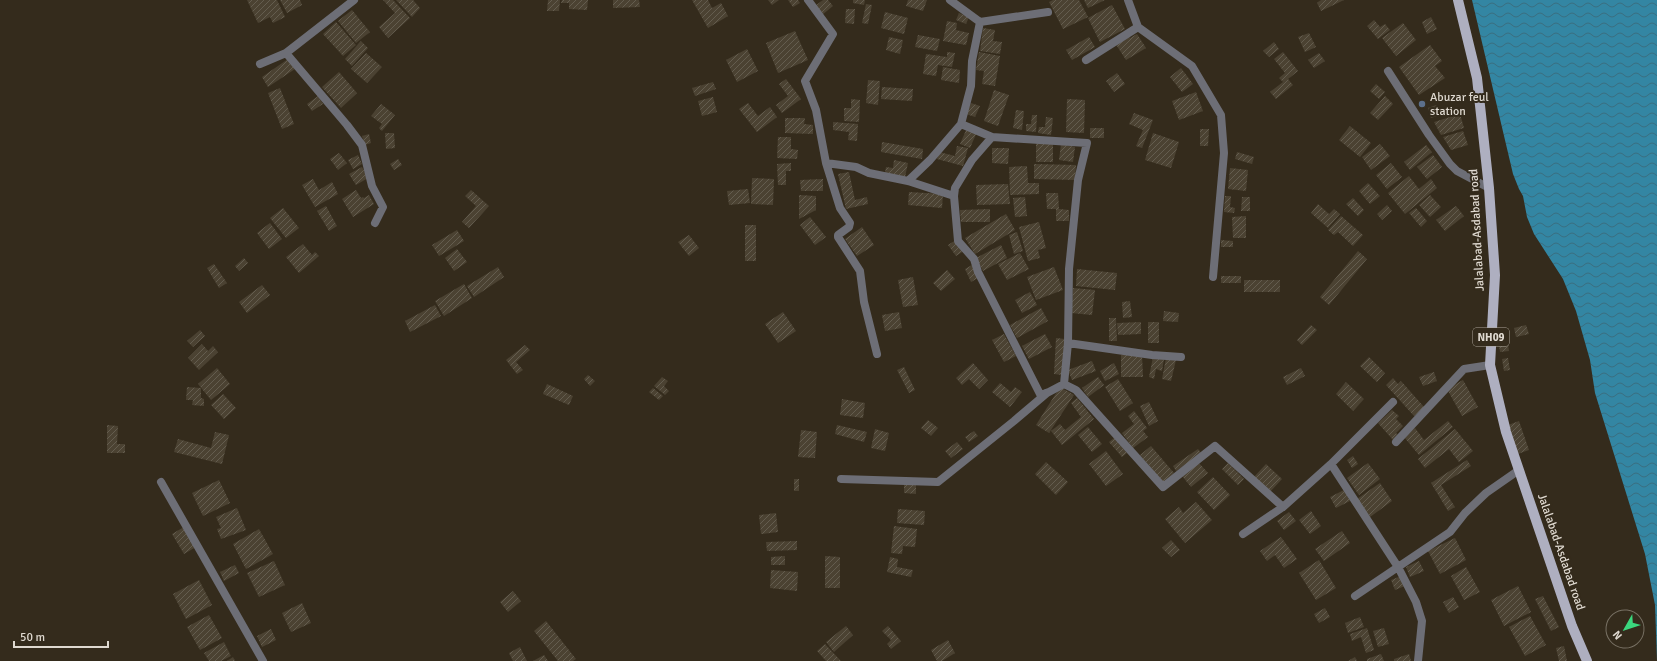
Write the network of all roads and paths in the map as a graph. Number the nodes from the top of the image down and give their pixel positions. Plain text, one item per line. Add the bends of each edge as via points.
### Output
1 (354, 0) edge
2 (808, 0) edge
3 (950, 0) edge
4 (1128, 0) edge
5 (1458, 0) edge
6 (1048, 12) dead end
7 (980, 22) junction
8 (1138, 27) junction
9 (286, 53) junction
10 (1086, 60) dead end
11 (260, 64) dead end
12 (1388, 71) dead end
13 (961, 124) junction
14 (992, 137) junction
15 (826, 163) junction
16 (908, 181) junction
17 (1489, 188) junction
18 (954, 196) junction
19 (375, 223) dead end
20 (1213, 277) dead end
21 (1068, 342) junction
22 (877, 354) dead end
23 (1181, 357) dead end
24 (1490, 365) junction
25 (1064, 384) junction
26 (1047, 393) junction
27 (1393, 402) dead end
28 (1396, 442) dead end
29 (1331, 464) junction
30 (1519, 470) junction
31 (841, 479) dead end
32 (161, 482) dead end
33 (1283, 507) junction
34 (1243, 534) dead end
35 (1398, 567) junction
36 (1355, 596) dead end
37 (263, 661) edge
38 (1418, 661) edge
39 (1587, 661) edge

1 - 9 street
2 - 15 street via 833,34 805,82 816,110
3 - 7 street
4 - 8 street
5 - 17 main road, Jalalabad-Asdabad road / NH09 via 1477,78
6 - 7 street
7 - 13 street via 972,61 972,86
8 - 10 street
8 - 20 street via 1192,66 1221,115 1224,153
9 - 11 street
9 - 19 street via 347,124 362,146 372,186 383,207
12 - 17 street via 1450,164 1457,171
13 - 14 street
13 - 16 street
14 - 18 street via 972,160 955,188
14 - 21 street via 1087,143 1078,180 1069,269
15 - 16 street via 856,167 869,173
15 - 22 street via 840,208 850,224 838,237 860,271 864,302
16 - 18 street
17 - 24 main road, Jalalabad-Asdabad road / NH09 via 1495,274
18 - 26 street via 958,241 974,259 978,272 1041,396
21 - 23 street
21 - 25 street
24 - 28 street via 1464,369
24 - 30 main road, Jalalabad-Asdabad road / NH09 via 1506,432
25 - 26 street
25 - 33 street via 1076,390 1163,487 1215,446
26 - 31 street via 938,482
27 - 29 street
29 - 33 street
29 - 35 street
30 - 35 street via 1486,493 1450,532
30 - 39 main road, Jalalabad-Asdabad road / NH09 via 1572,626
32 - 37 street
33 - 34 street
35 - 36 street
35 - 38 street via 1422,620

